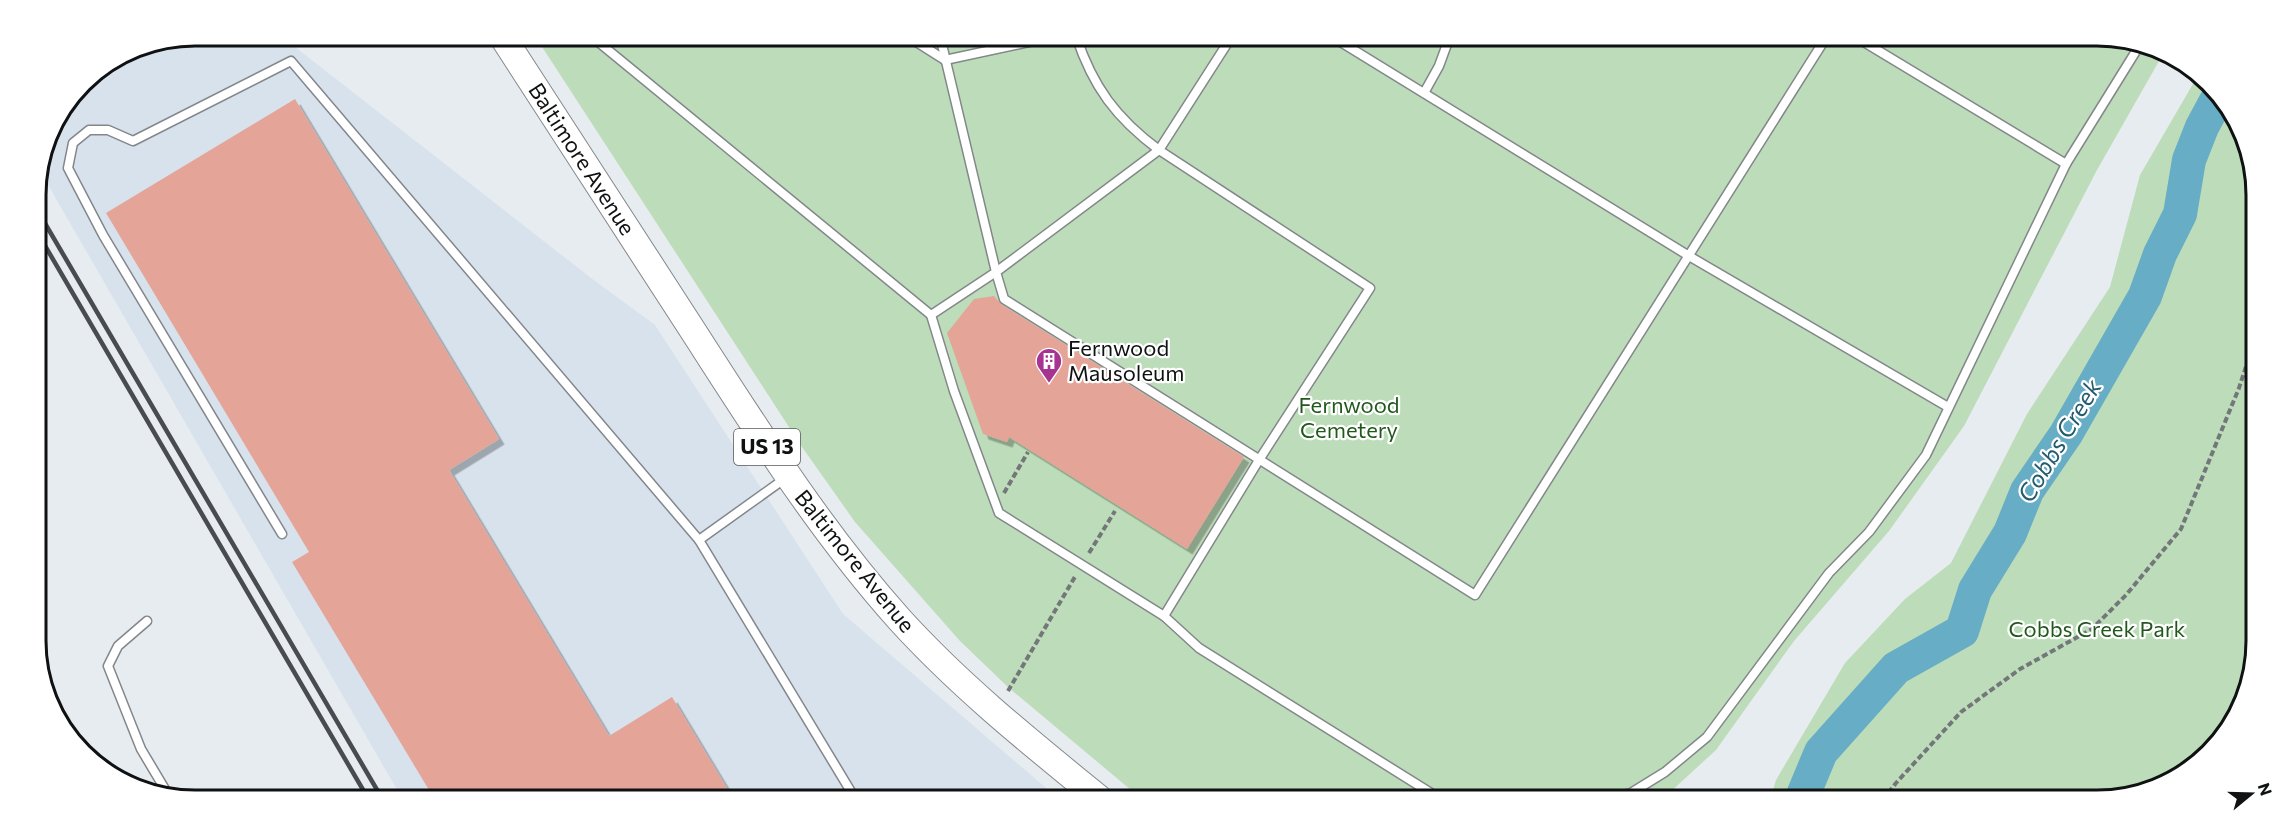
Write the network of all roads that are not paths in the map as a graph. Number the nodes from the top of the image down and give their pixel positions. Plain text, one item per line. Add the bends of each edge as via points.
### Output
1 (508, 46) edge
2 (603, 46) edge
3 (923, 46) edge
4 (942, 46) edge
5 (1010, 46) edge
6 (1079, 46) edge
7 (1226, 46) edge
8 (1347, 46) edge
9 (1446, 46) edge
10 (1821, 46) edge
11 (1870, 46) edge
12 (2136, 51) edge
13 (945, 60) junction
14 (1424, 93) junction
15 (1159, 150) junction
16 (2066, 165) junction
17 (1689, 256) junction
18 (996, 272) junction
19 (931, 315) junction
20 (1948, 407) junction
21 (1259, 460) junction
22 (787, 476) junction
23 (282, 534) dead end
24 (699, 540) junction
25 (1164, 616) junction
26 (147, 621) dead end
27 (163, 786) edge
28 (1425, 789) edge
29 (1637, 789) edge
30 (850, 790) edge
31 (1088, 790) edge

1 - 22 main road, Baltimore Avenue / US 13
2 - 19 lane
3 - 13 lane
4 - 13 lane
5 - 13 lane
6 - 15 lane via 1097,87 1114,111
7 - 15 lane
8 - 14 lane
9 - 14 lane
10 - 17 lane
11 - 16 lane
12 - 16 lane
13 - 18 lane
14 - 17 lane
15 - 18 lane
15 - 21 lane via 1370,288
16 - 20 lane
17 - 20 lane
17 - 21 lane via 1475,595
18 - 19 lane
18 - 21 lane via 1004,299
19 - 25 lane via 999,513
20 - 29 lane via 1926,455 1905,485 1869,532 1829,573 1707,737
21 - 25 lane
22 - 24 lane
22 - 31 main road, Baltimore Avenue / US 13 via 848,559 935,657 1018,733
23 - 24 lane via 109,245 68,168 73,143 89,130 108,130 133,141 291,61
24 - 30 lane
25 - 28 lane via 1200,648
26 - 27 lane via 118,646 108,666 141,749

